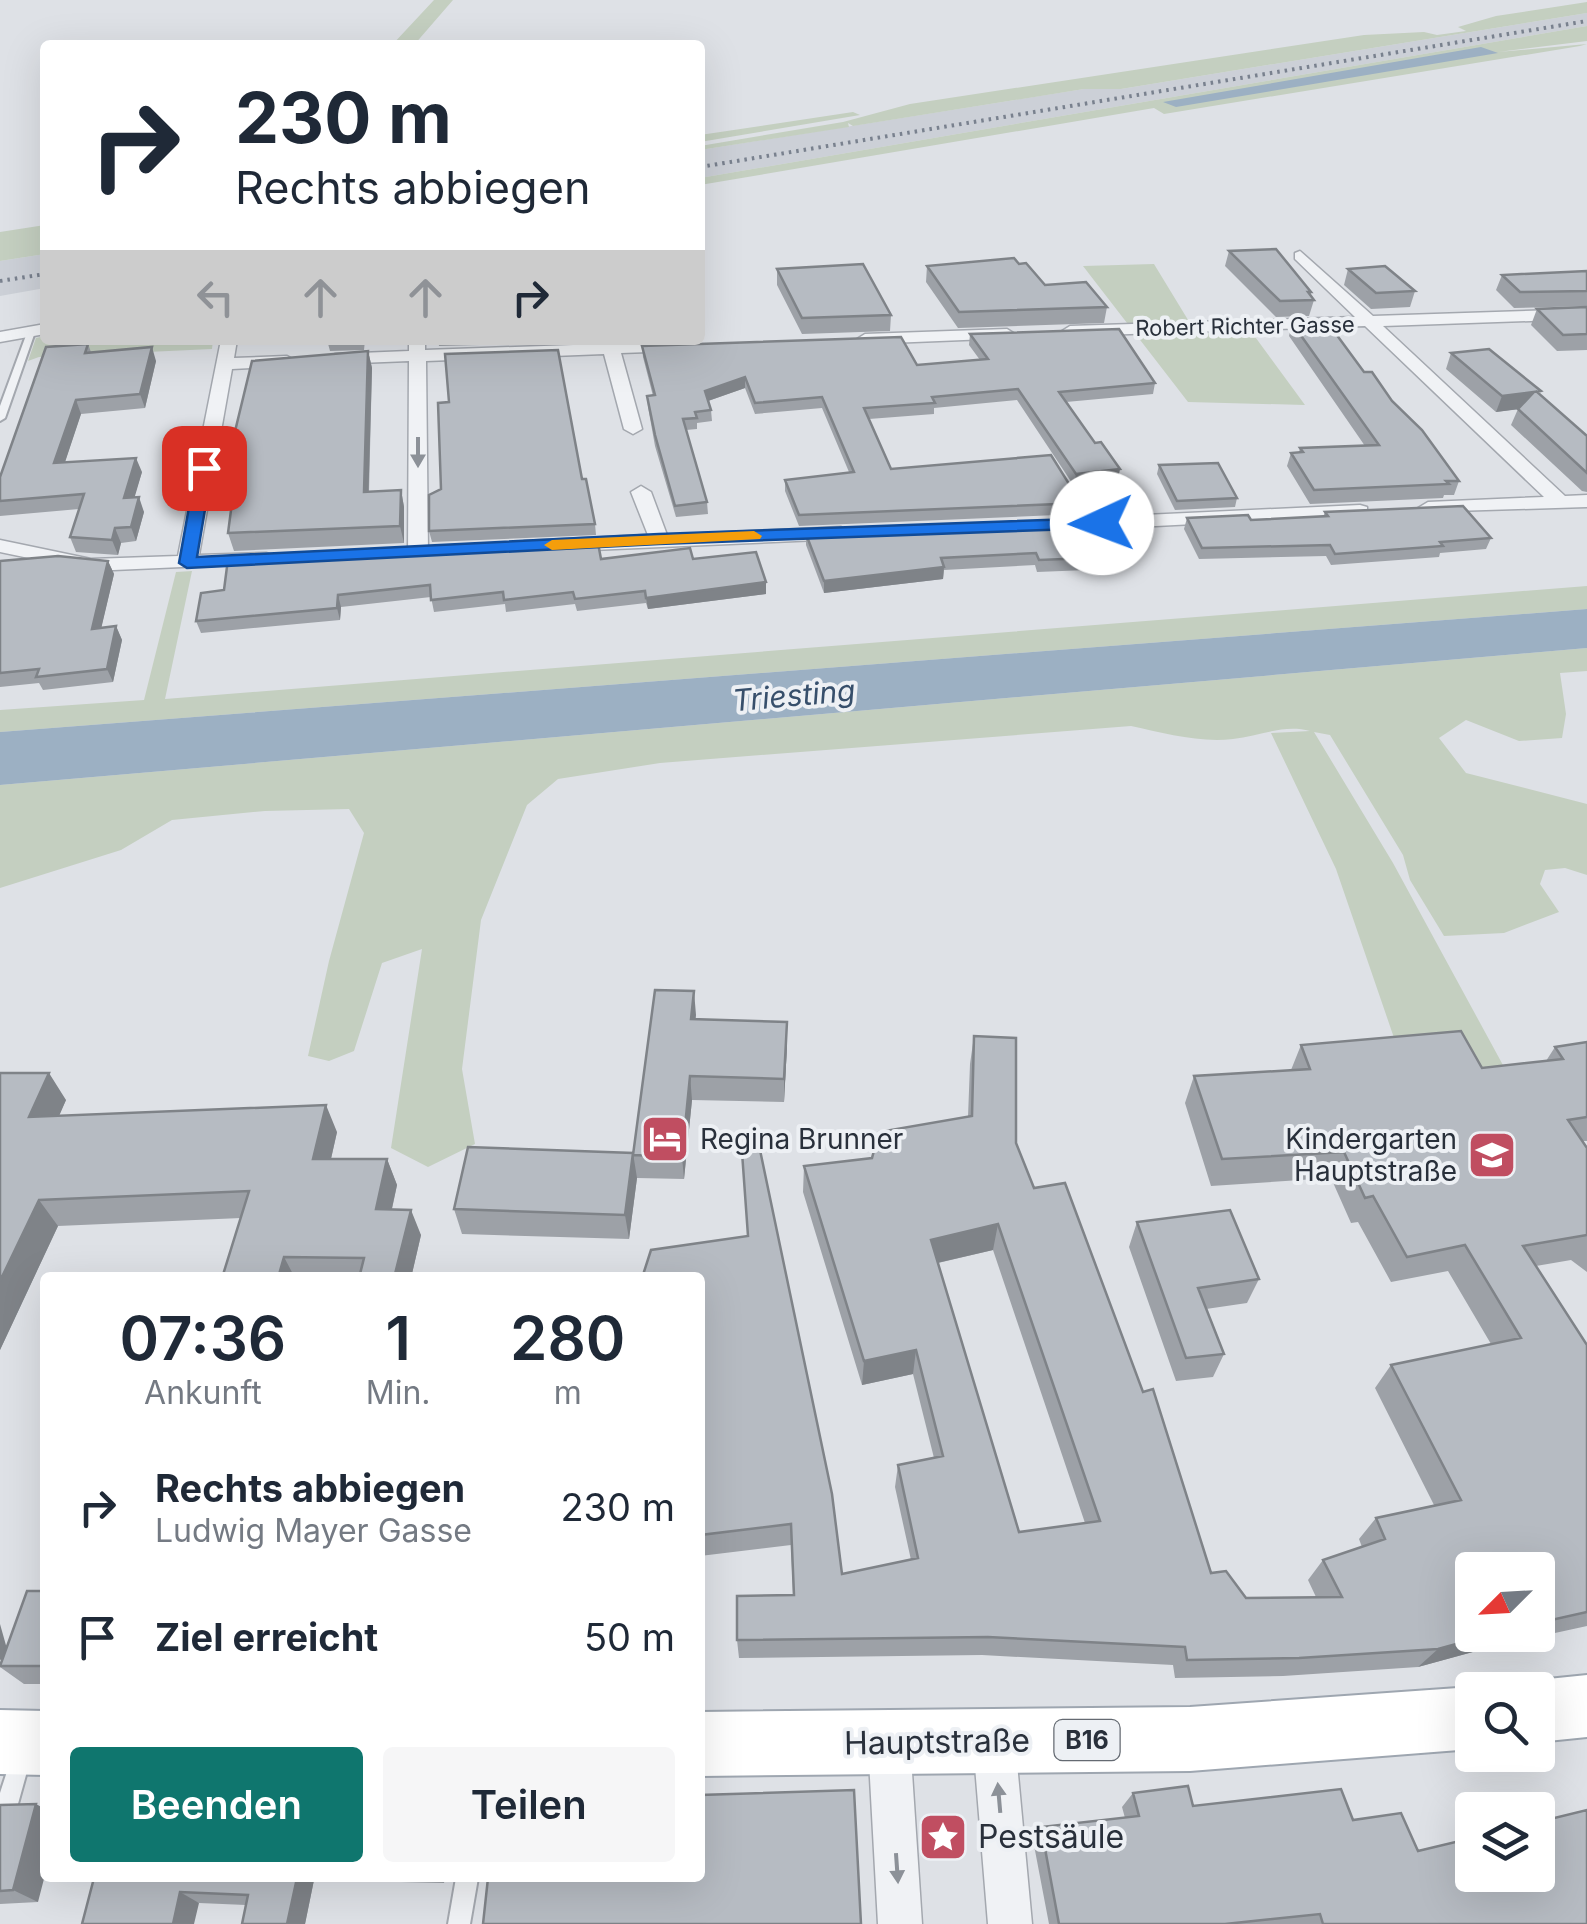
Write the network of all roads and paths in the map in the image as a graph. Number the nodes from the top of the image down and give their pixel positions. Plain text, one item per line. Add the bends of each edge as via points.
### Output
1 (1300, 256) dead end
2 (1587, 314) edge
3 (1368, 323) junction
4 (38, 330) edge
5 (1059, 332) edge
6 (1022, 333) edge
7 (0, 337) edge
8 (839, 340) edge
9 (228, 345) edge
10 (546, 345) edge
11 (610, 345) edge
12 (649, 345) edge
13 (688, 346) edge
14 (417, 347) edge
15 (320, 359) edge
16 (301, 360) edge
17 (224, 364) junction
18 (0, 418) edge
19 (632, 429) dead end
20 (641, 492) dead end
21 (1587, 501) edge
22 (1560, 502) junction
23 (1041, 525) edge
24 (853, 533) edge
25 (659, 539) junction
26 (0, 546) edge
27 (510, 547) edge
28 (418, 553) edge
29 (283, 558) edge
30 (187, 563) junction
31 (1587, 1706) edge
32 (1555, 1709) edge
33 (1455, 1719) edge
34 (23, 1742) edge
35 (889, 1742) junction
36 (994, 1742) junction
37 (705, 1744) edge
38 (0, 1828) edge
39 (466, 1882) edge
40 (460, 1924) edge
41 (900, 1924) edge
42 (1010, 1924) edge

1 - 3 street
2 - 3 street, Robert Richter Gasse
3 - 5 street, Robert Richter Gasse
3 - 22 street
4 - 7 street
4 - 18 lane
6 - 8 street
9 - 17 street
10 - 14 street
11 - 19 street
12 - 13 street
14 - 15 street
14 -> 28 street
16 - 17 street
17 - 30 street
20 - 25 street
21 - 22 street
22 - 23 street
24 - 25 street
25 - 27 street
26 - 30 street via 91,565
29 - 30 street
31 - 32 main road
33 - 36 main road, Hauptstraße / B16 via 1190,1739
34 - 38 lane
35 - 36 main road, Hauptstraße / B16
35 - 37 main road, Hauptstraße / B16
35 -> 41 street
42 -> 36 street
39 - 40 lane

